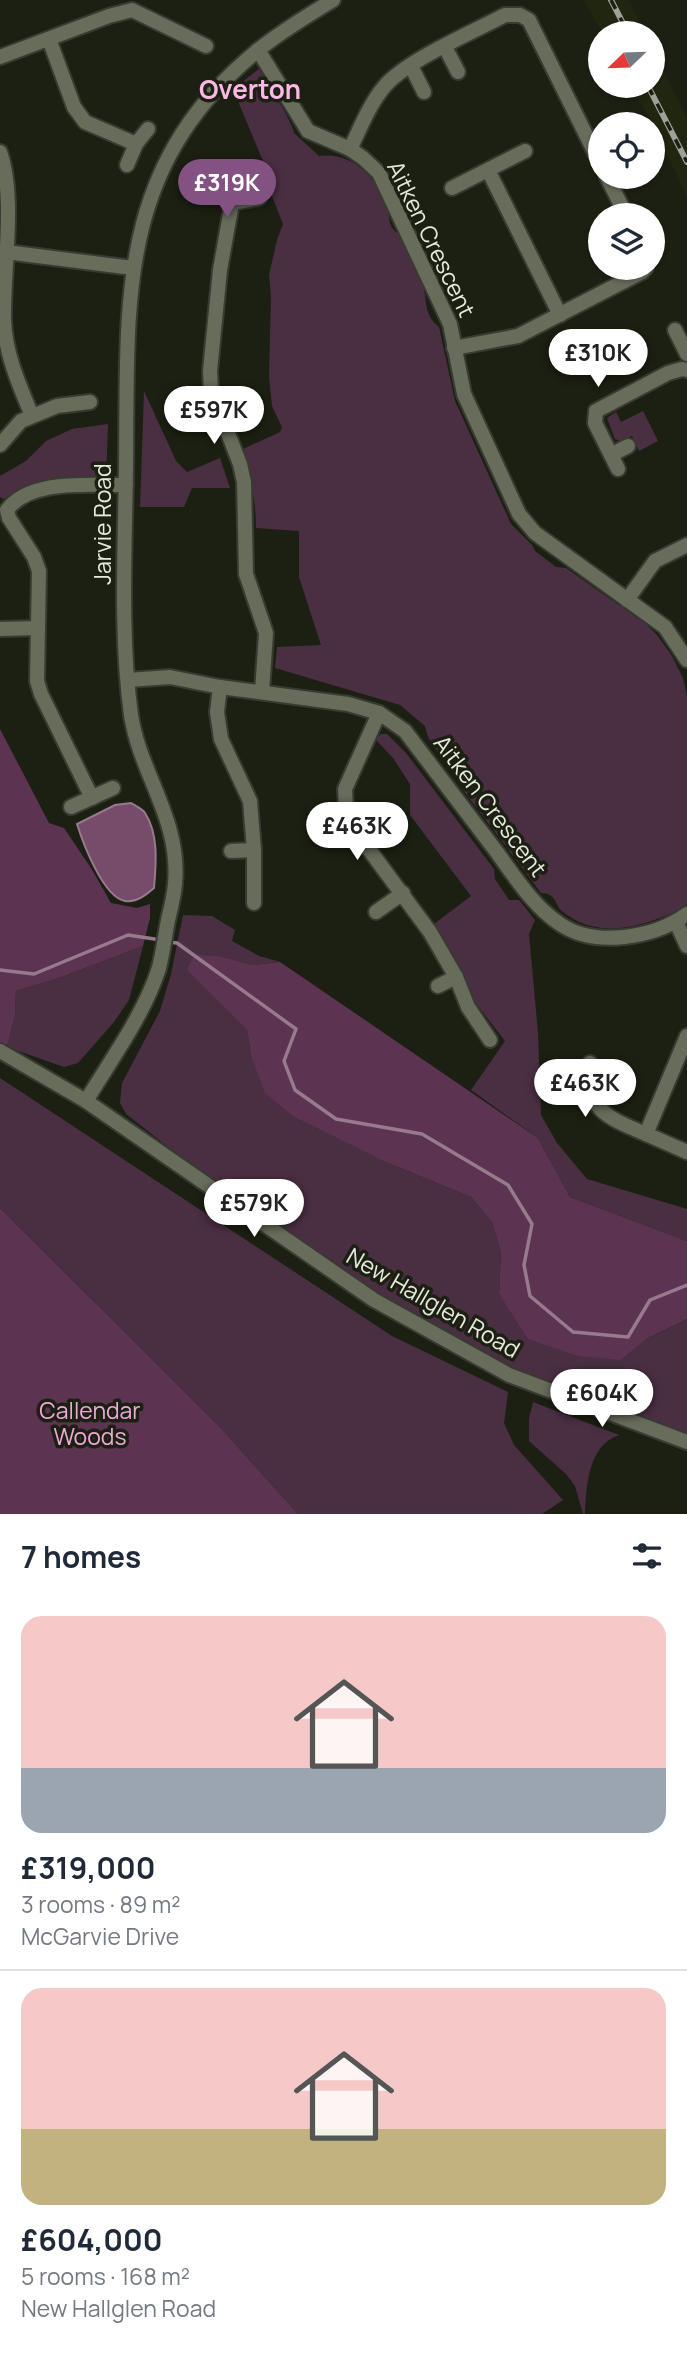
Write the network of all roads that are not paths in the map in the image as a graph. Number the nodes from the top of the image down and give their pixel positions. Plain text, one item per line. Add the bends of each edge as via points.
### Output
1 (333, 0) edge
2 (49, 38) junction
3 (206, 46) dead end
4 (444, 47) junction
5 (258, 50) junction
6 (0, 57) edge
7 (411, 66) junction
8 (458, 72) dead end
9 (424, 92) dead end
10 (148, 129) dead end
11 (588, 139) edge
12 (136, 144) junction
13 (350, 149) junction
14 (0, 152) edge
15 (525, 152) dead end
16 (127, 165) dead end
17 (488, 170) junction
18 (215, 183) dead end
19 (452, 188) dead end
20 (259, 198) dead end
21 (232, 202) junction
22 (6, 252) junction
23 (133, 268) junction
24 (627, 280) edge
25 (560, 315) junction
26 (676, 330) dead end
27 (454, 348) junction
28 (687, 354) edge
29 (687, 370) edge
30 (90, 402) dead end
31 (32, 416) junction
32 (0, 445) edge
33 (628, 446) dead end
34 (611, 455) junction
35 (618, 469) dead end
36 (126, 485) junction
37 (687, 545) edge
38 (627, 600) junction
39 (38, 628) junction
40 (0, 629) edge
41 (687, 660) edge
42 (128, 680) junction
43 (220, 687) junction
44 (262, 692) junction
45 (379, 713) junction
46 (113, 788) dead end
47 (92, 798) junction
48 (71, 807) dead end
49 (254, 850) junction
50 (231, 851) dead end
51 (403, 893) junction
52 (254, 903) dead end
53 (376, 912) dead end
54 (681, 918) edge
55 (687, 946) edge
56 (456, 977) junction
57 (438, 986) dead end
58 (687, 1036) edge
59 (490, 1040) dead end
60 (0, 1051) edge
61 (590, 1063) dead end
62 (86, 1101) junction
63 (646, 1134) junction
64 (687, 1152) edge
65 (687, 1442) edge

1 - 5 street, Jarvie Road
2 - 3 street via 132,9
2 - 6 street
2 - 12 street via 74,107 85,122
4 - 7 street
4 - 8 street
4 - 11 street via 505,15 529,20
5 - 13 street, Aitken Crescent via 308,131
5 - 23 street, Jarvie Road via 208,100 170,154 147,204
7 - 9 street
7 - 13 street via 383,88
10 - 12 street
12 - 16 street
13 - 27 street, Aitken Crescent via 379,173 450,324
14 - 22 street via 7,185
15 - 17 street
17 - 19 street
17 - 25 street
18 - 21 street
20 - 21 street
21 - 44 street via 220,270 211,390 244,482 246,574 266,633
22 - 23 street
22 - 31 street via 4,321 10,363
23 - 36 street, Jarvie Road via 128,302
24 - 25 street
25 - 27 street via 518,336
26 - 28 street
27 - 38 street, Aitken Crescent via 464,394 519,514 535,533
29 - 34 street via 674,370 596,411 595,423
30 - 31 street via 57,406
31 - 32 street via 21,421
33 - 34 street
34 - 35 street
36 - 39 street via 42,488 8,510 38,571
36 - 42 street, Jarvie Road
37 - 38 street via 655,561
38 - 41 street, Aitken Crescent via 665,626
39 - 40 street
39 - 47 street via 41,694
42 - 43 street, Aitken Crescent via 170,677
42 - 62 street, Jarvie Road via 134,729 172,835 176,883 159,968
43 - 44 street, Aitken Crescent
43 - 49 street via 221,739 250,801
44 - 45 street, Aitken Crescent
45 - 51 street via 345,789 346,808 351,825
45 - 54 street, Aitken Crescent via 405,731 533,900 562,926 584,934 628,937 664,928
46 - 47 street
47 - 48 street
49 - 50 street
49 - 52 street
51 - 53 street
51 - 56 street
54 - 55 street
56 - 57 street
56 - 59 street via 468,1007
58 - 63 street
60 - 62 street, New Hallglen Road
61 - 63 street via 587,1081 593,1102 618,1123
62 - 65 street, New Hallglen Road via 374,1300 509,1375
63 - 64 street

